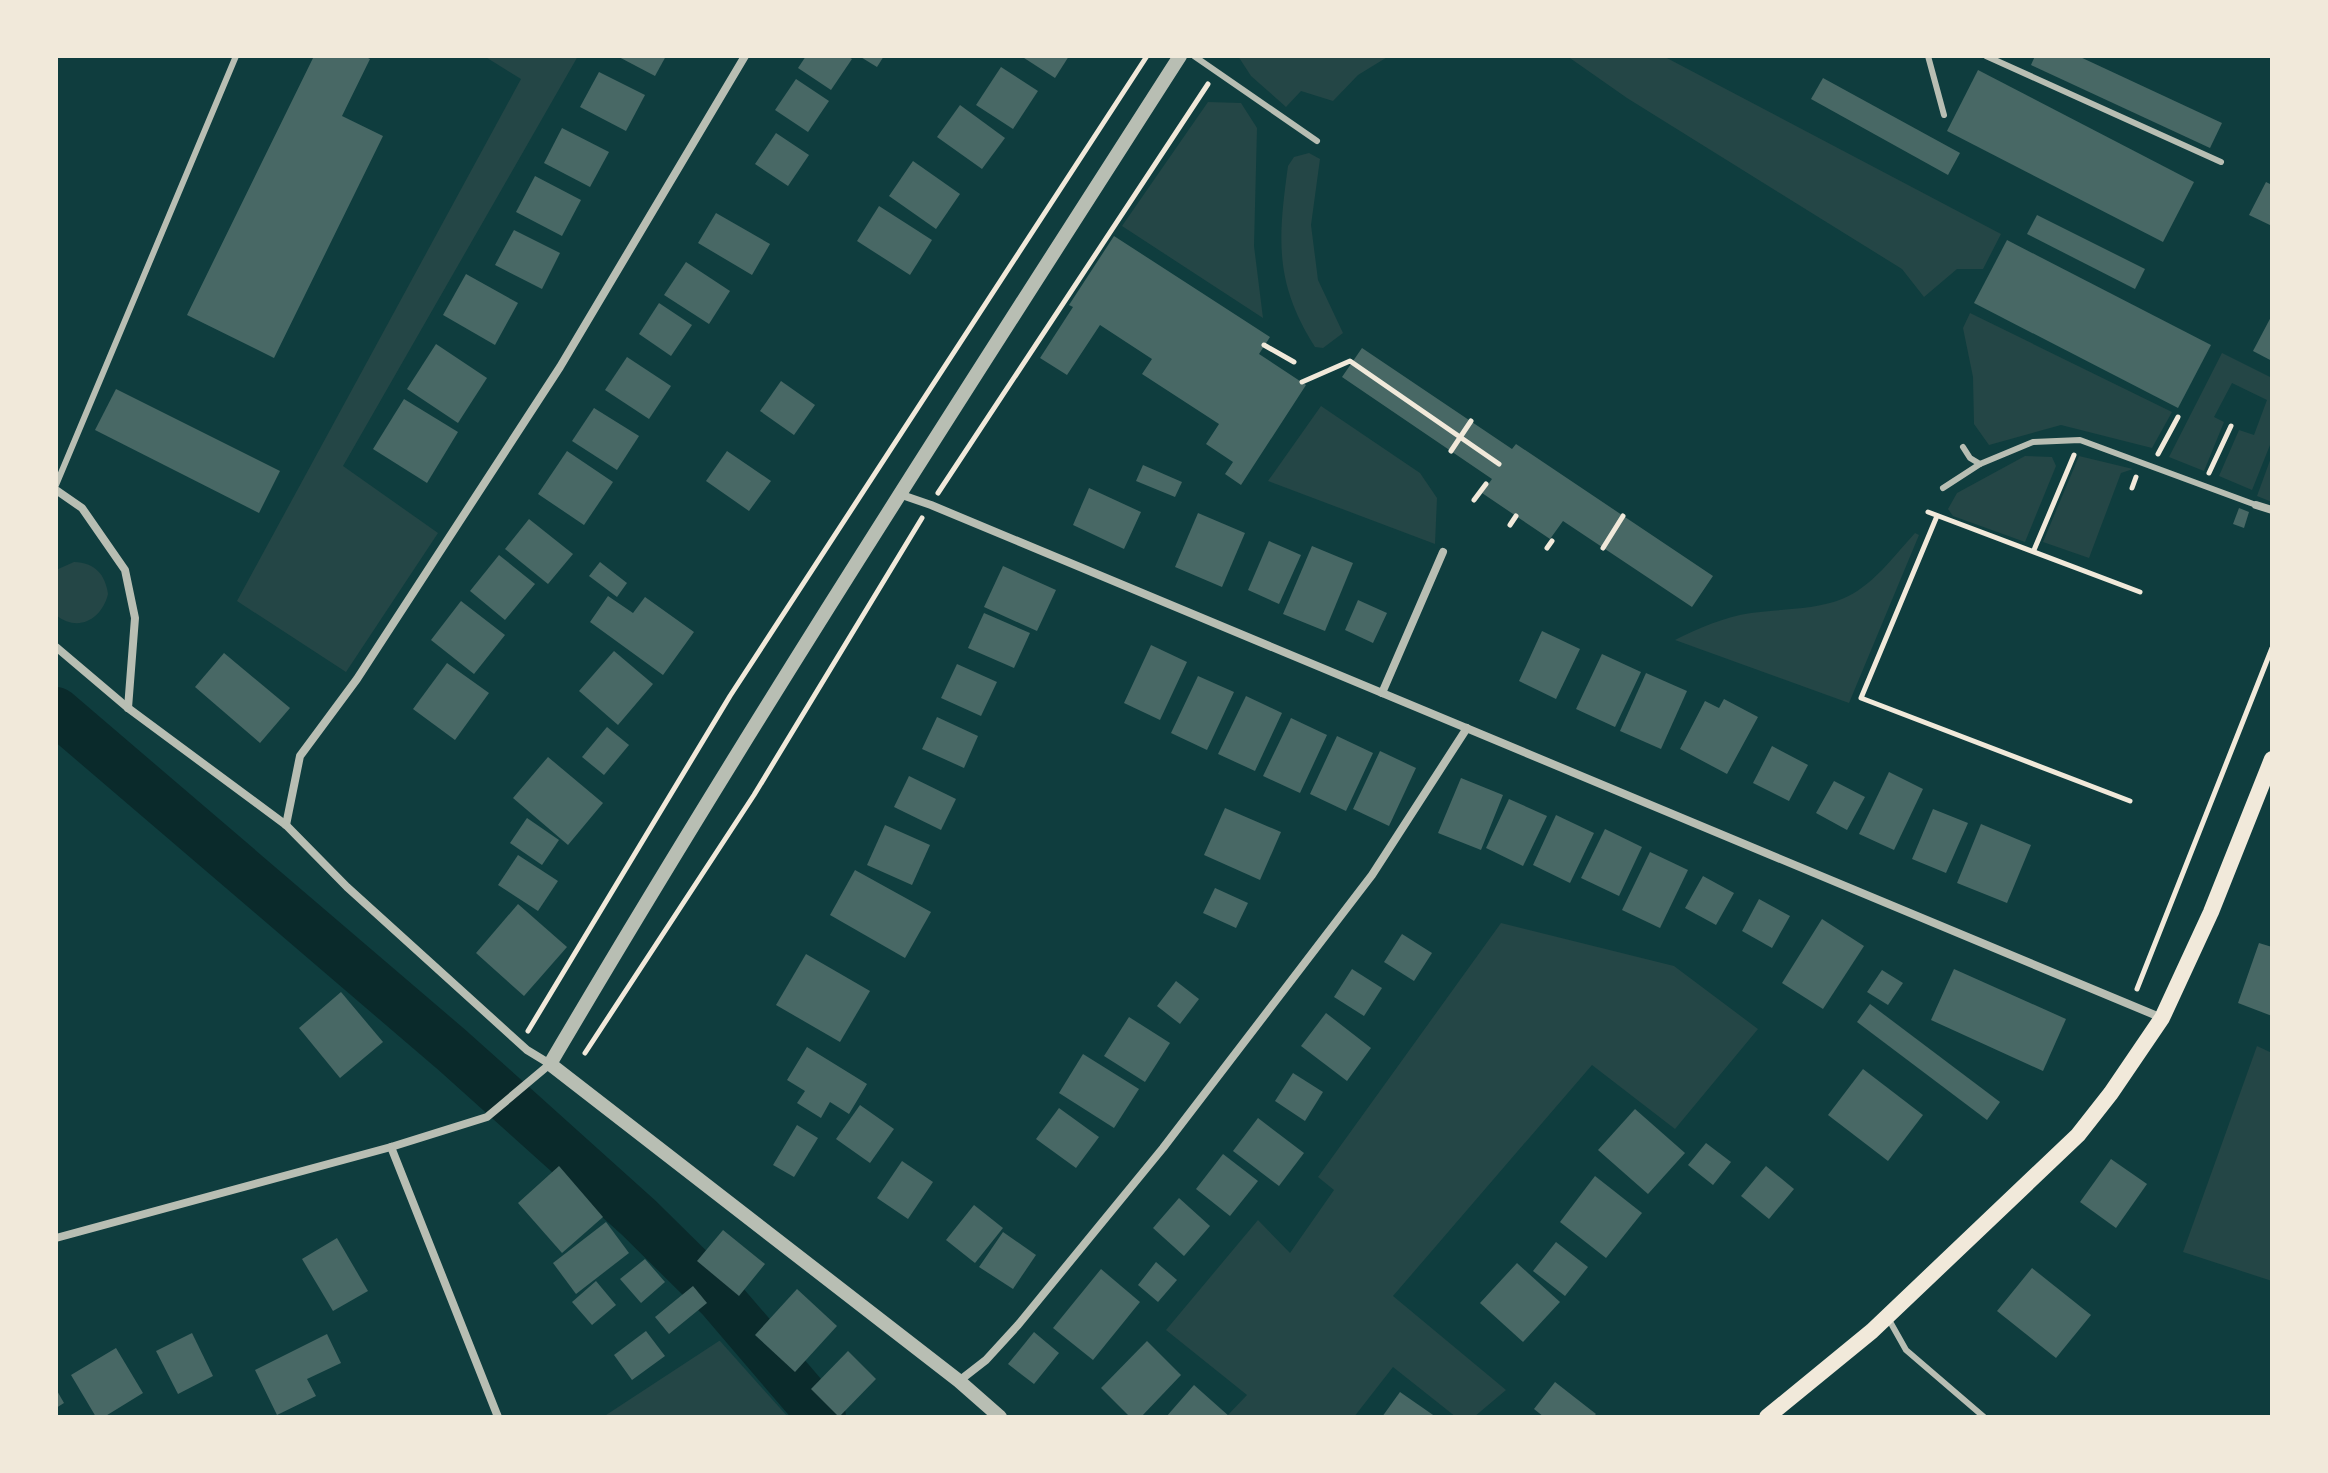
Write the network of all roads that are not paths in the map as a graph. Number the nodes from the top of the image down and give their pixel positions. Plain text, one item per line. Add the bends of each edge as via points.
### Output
1 (236, 56) edge
2 (745, 56) edge
3 (1180, 56) edge
4 (1194, 56) edge
5 (1928, 56) edge
6 (1986, 56) edge
7 (1944, 115) dead end
8 (1317, 141) dead end
9 (2221, 162) dead end
10 (1963, 447) dead end
11 (1980, 464) junction
12 (56, 487) edge
13 (1943, 488) dead end
14 (899, 494) junction
15 (2256, 505) joint
16 (2272, 510) edge
17 (1443, 552) dead end
18 (56, 647) edge
19 (1382, 693) junction
20 (128, 708) junction
21 (1467, 728) junction
22 (2272, 759) edge
23 (286, 825) junction
24 (2162, 1018) junction
25 (550, 1064) junction
26 (391, 1147) junction
27 (56, 1238) edge
28 (1887, 1315) junction
29 (959, 1381) junction
30 (498, 1417) edge
31 (1000, 1417) edge
32 (1767, 1417) edge
33 (1984, 1417) edge

1 - 12 lane
2 - 23 street via 560,367 357,679 300,756
3 - 14 street
4 - 8 lane
5 - 7 lane
6 - 9 lane
10 - 11 lane
11 - 13 lane
11 - 15 lane via 2033,442 2080,440
12 - 20 street via 82,508 125,570 135,618
14 - 19 street
14 - 25 street via 656,883
15 - 16 street
17 - 19 street
18 - 20 street
19 - 21 street
20 - 23 street
21 - 24 street
21 - 29 street via 1372,875 1163,1148 1018,1325
22 - 24 main road
23 - 25 street via 527,1050
24 - 28 main road via 2078,1135
25 - 26 street via 487,1117
25 - 29 street
26 - 27 street
26 - 30 street
28 - 32 main road
28 - 33 lane via 1906,1350
29 - 31 street

